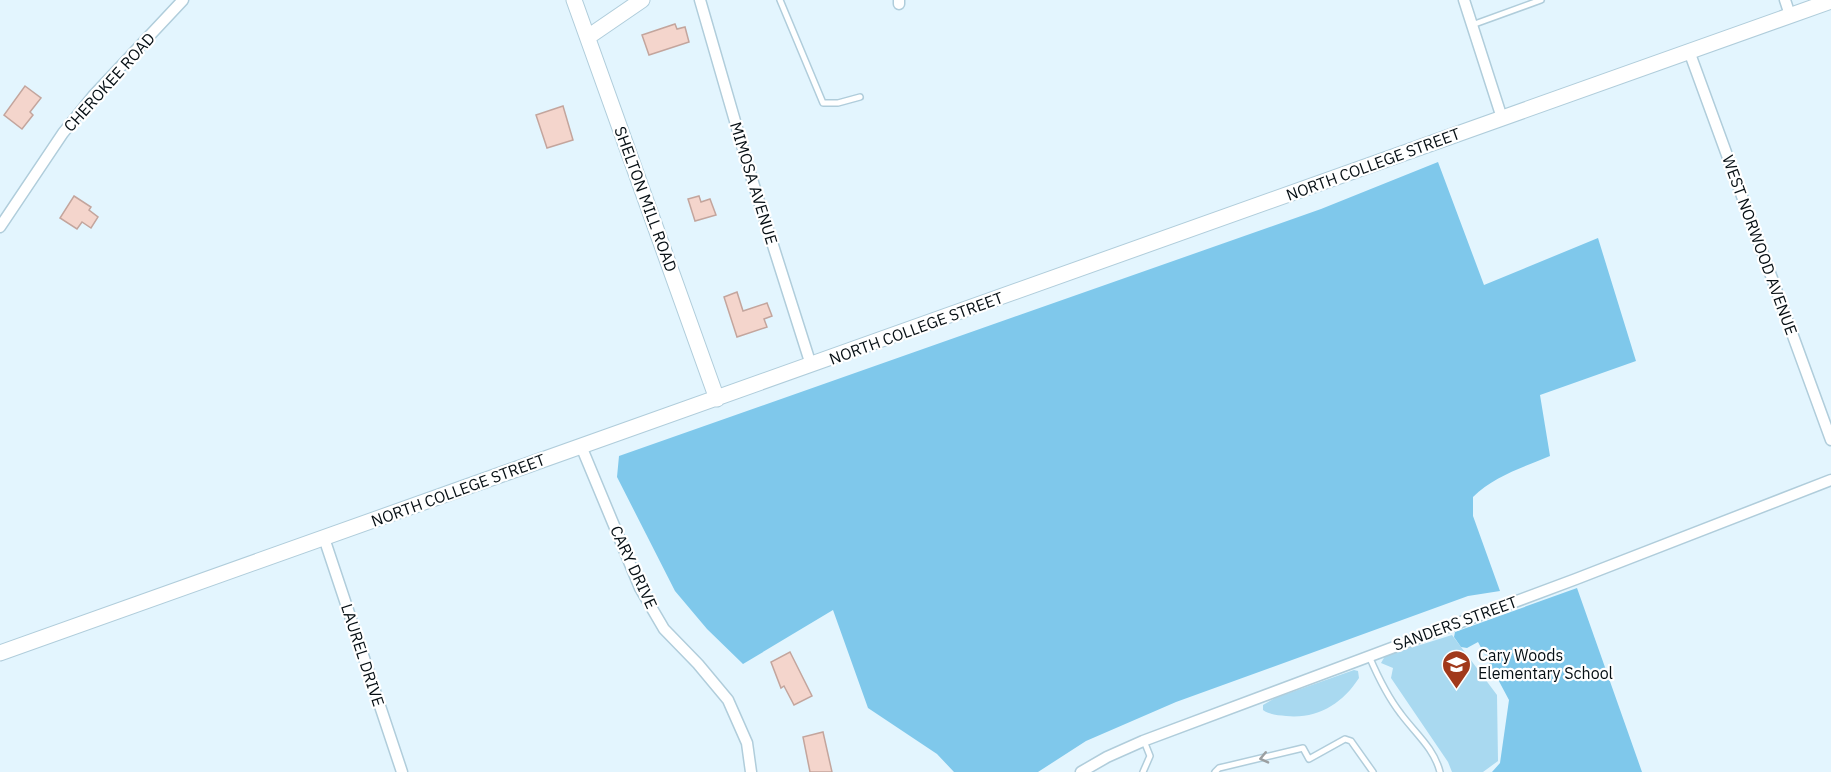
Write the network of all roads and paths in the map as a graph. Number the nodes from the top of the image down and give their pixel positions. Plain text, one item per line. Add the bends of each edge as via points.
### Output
1 (183, 0) edge
2 (574, 0) edge
3 (642, 0) edge
4 (700, 0) edge
5 (780, 0) edge
6 (1464, 0) edge
7 (1541, 0) edge
8 (1785, 0) edge
9 (1831, 1) edge
10 (1790, 15) junction
11 (1472, 25) junction
12 (588, 37) junction
13 (1689, 51) junction
14 (860, 97) dead end
15 (1502, 118) junction
16 (0, 227) edge
17 (812, 365) junction
18 (717, 399) junction
19 (1831, 440) edge
20 (581, 446) junction
21 (1831, 480) edge
22 (324, 538) junction
23 (0, 653) edge
24 (1368, 655) junction
25 (1143, 741) junction
26 (402, 772) edge
27 (751, 772) edge
28 (1082, 772) edge
29 (1143, 772) edge
30 (1215, 772) edge
31 (1373, 772) edge
32 (1440, 772) edge

1 - 16 street, CHEROKEE ROAD via 63,133
2 - 12 main road, SHELTON MILL ROAD
3 - 12 main road
4 - 17 street, MIMOSA AVENUE
5 - 14 lane via 823,103
6 - 11 street
7 - 11 lane
8 - 10 street
9 - 10 main road, NORTH COLLEGE STREET
10 - 13 main road, NORTH COLLEGE STREET
11 - 15 street
12 - 18 main road, SHELTON MILL ROAD
13 - 15 main road, NORTH COLLEGE STREET
13 - 19 street, WEST NORWOOD AVENUE
15 - 17 main road, NORTH COLLEGE STREET
17 - 18 main road, NORTH COLLEGE STREET
18 - 20 main road, NORTH COLLEGE STREET
20 - 22 main road, NORTH COLLEGE STREET
20 - 27 street, CARY DRIVE via 640,588 664,629 728,700 747,743
21 - 24 street, SANDERS STREET
22 - 23 main road, NORTH COLLEGE STREET
22 - 26 street, LAUREL DRIVE
24 - 25 street, SANDERS STREET
24 - 32 lane via 1380,681 1423,739
25 - 28 street, SANDERS STREET
25 - 29 lane via 1150,756
31 -> 30 lane via 1351,741 1345,739 1309,759 1303,748

